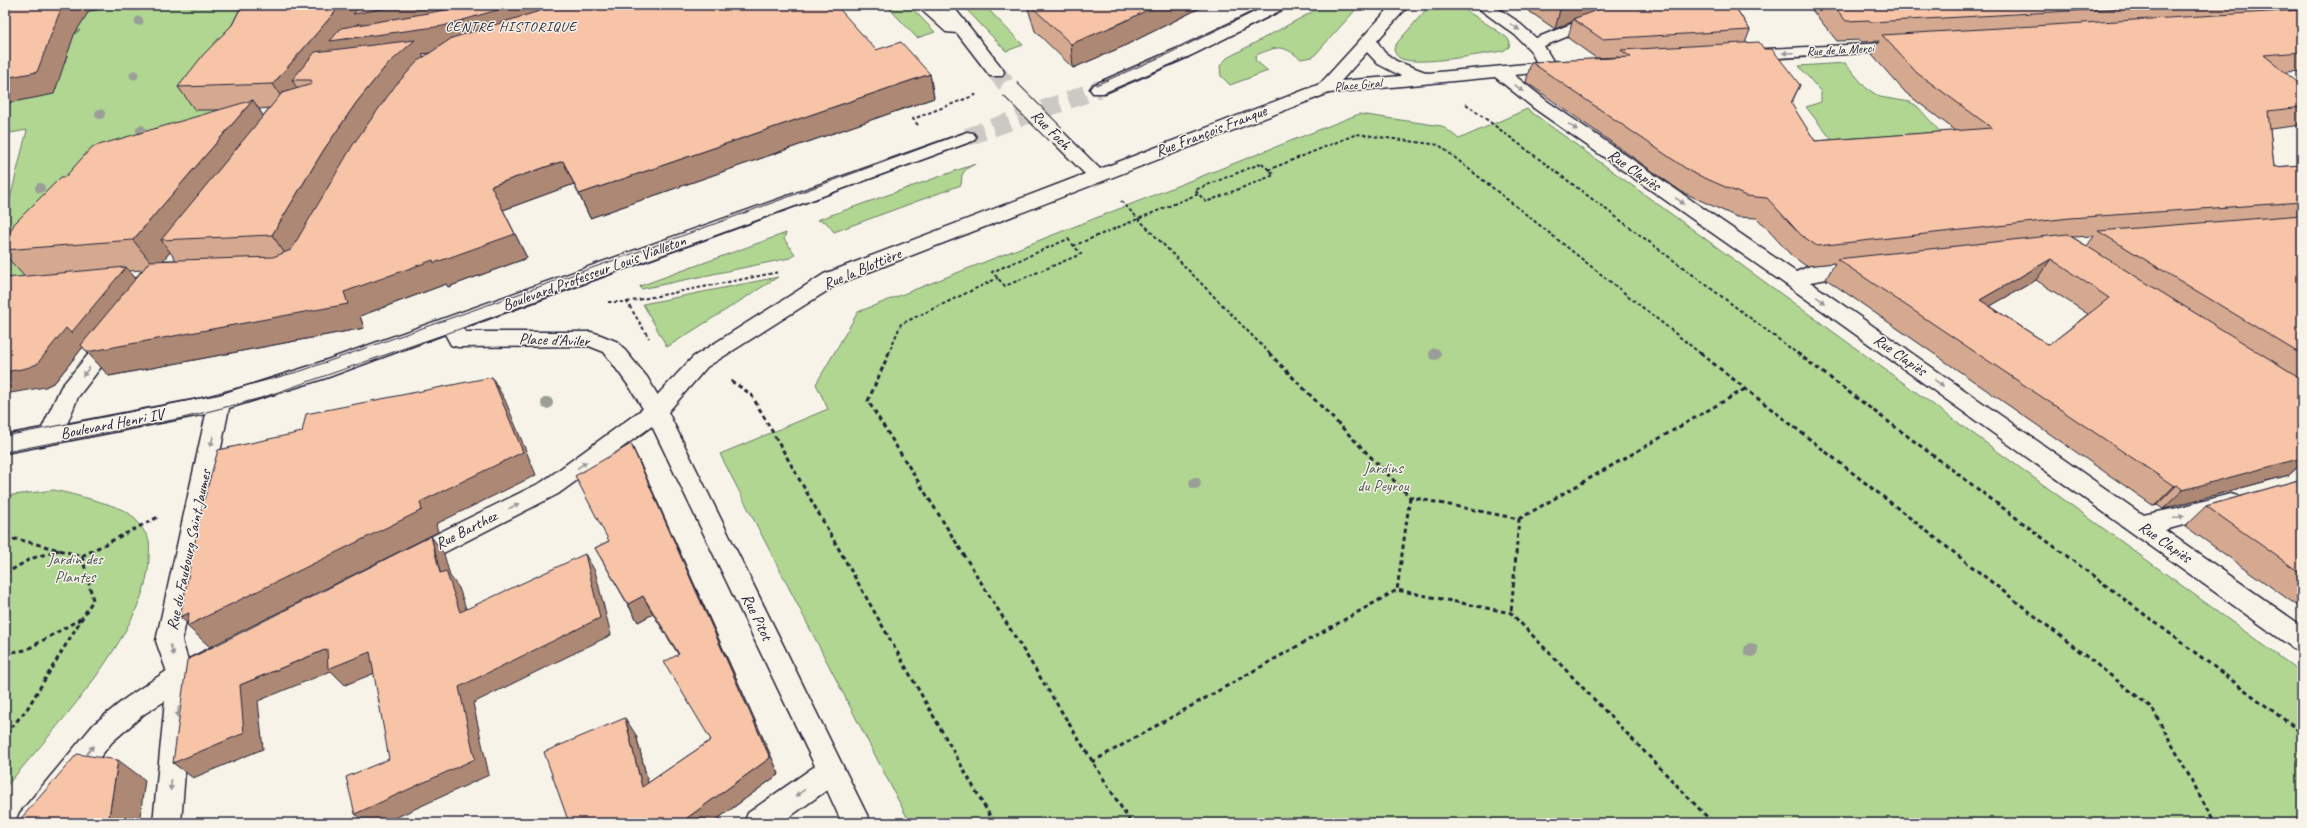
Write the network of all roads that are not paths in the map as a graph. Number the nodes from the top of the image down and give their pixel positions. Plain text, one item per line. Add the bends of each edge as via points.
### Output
1 (924, 5) edge
2 (944, 5) edge
3 (1280, 5) edge
4 (1401, 5) edge
5 (1482, 5) edge
6 (1594, 21) edge
7 (1369, 41) junction
8 (1535, 44) junction
9 (1922, 46) edge
10 (979, 53) junction
11 (1732, 56) edge
12 (1570, 65) edge
13 (1548, 67) junction
14 (1498, 71) junction
15 (1430, 78) junction
16 (1326, 88) junction
17 (1100, 89) tunnel mouth
18 (967, 137) tunnel mouth
19 (1097, 176) junction
20 (1882, 265) edge
21 (1795, 281) junction
22 (128, 319) edge
23 (451, 324) junction
24 (219, 403) junction
25 (656, 411) junction
26 (50, 436) junction
27 (5, 444) edge
28 (2250, 497) edge
29 (2140, 524) junction
30 (389, 569) edge
31 (2302, 640) edge
32 (235, 647) edge
33 (180, 676) junction
34 (832, 770) junction
35 (30, 823) edge
36 (167, 823) edge
37 (758, 823) edge
38 (857, 823) edge

1 - 10 street, Rue Foch
2 - 10 street, Rue Foch
3 - 17 street
4 - 7 street, Place Giral
5 -> 8 street via 1524,33
6 - 8 street
7 - 15 street, Place Giral via 1373,52 1380,60 1408,73
7 - 16 street, Place Giral
8 - 13 street
9 -> 11 street, Rue de la Merci
10 - 19 street, Rue Foch, bridge via 1004,82
12 - 13 street
13 - 14 street
14 - 15 street, Place Giral
14 -> 21 street, Rue Clapiès via 1541,105
15 - 16 street, Place Giral
16 - 19 street, Rue François Franque
18 - 23 street, Boulevard Professeur Louis Vialleton
19 - 25 street, Rue la Blottière via 831,279 700,362
20 - 21 street via 1810,272
21 -> 29 street, Rue Clapiès
22 -> 26 street via 69,393
23 - 24 street, Boulevard Professeur Louis Vialleton via 318,372
23 - 25 street, Place d'Aviler via 458,340 591,339 611,347 639,383
24 - 26 street, Boulevard Henri IV
24 -> 33 street, Rue du Faubourg Saint Jaumes via 169,641
30 -> 25 street, Rue Barthez via 550,488
25 - 34 street, Rue Pitot
26 - 27 street, Boulevard Henri IV
29 -> 28 street via 2177,518
29 - 31 street, Rue Clapiès
32 - 33 street
35 -> 33 street via 103,734 135,706
33 -> 36 street
34 -> 37 street
34 - 38 street, Rue Pitot

